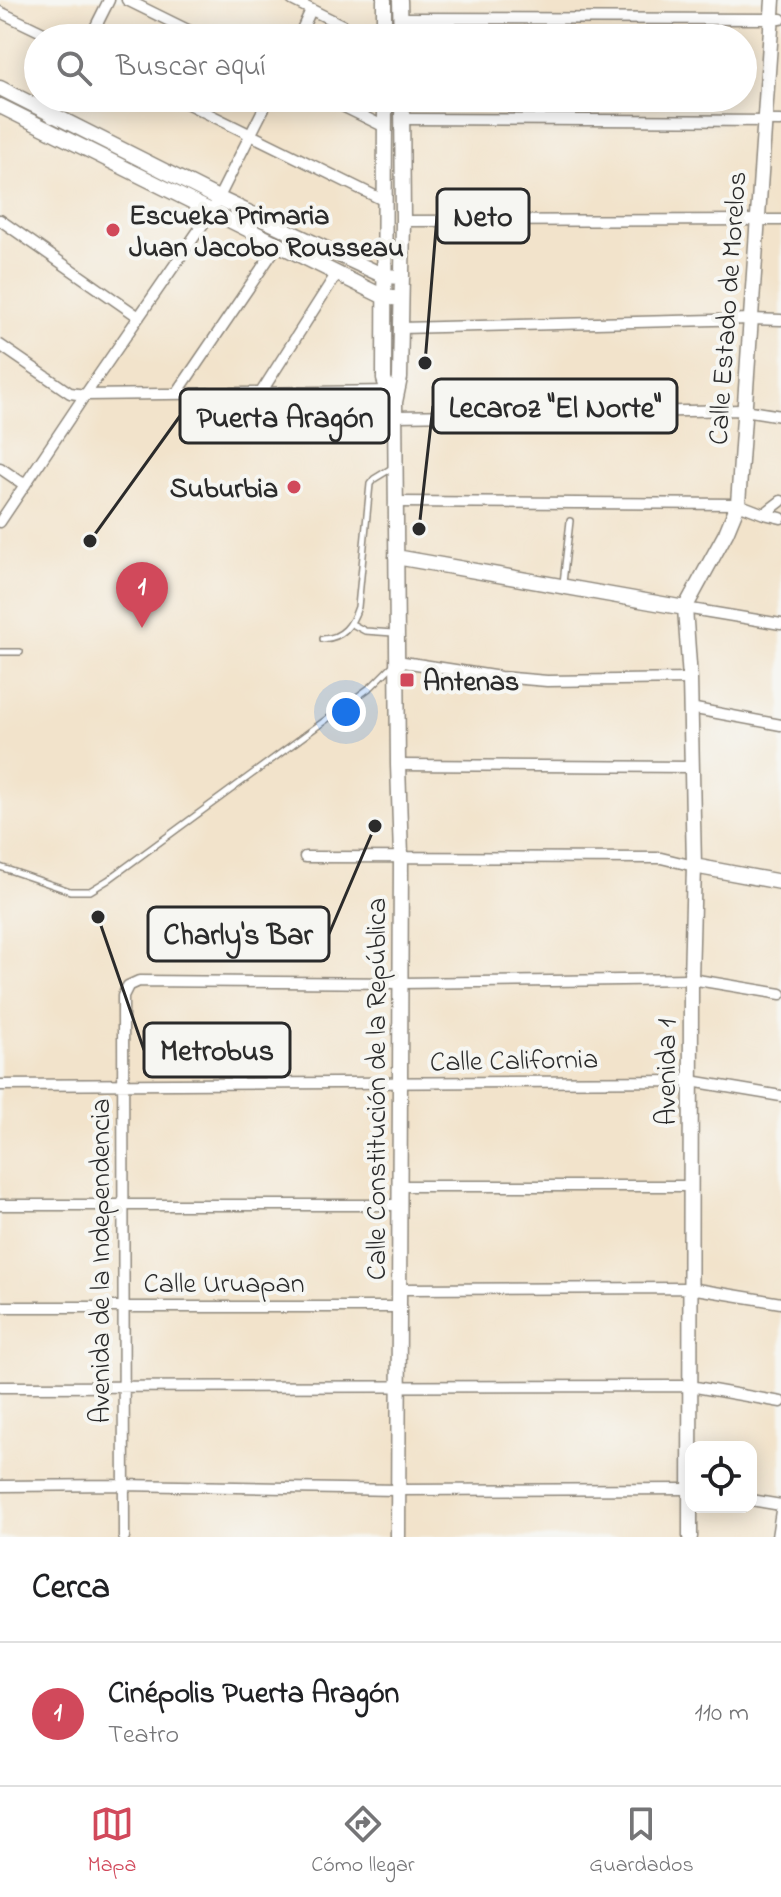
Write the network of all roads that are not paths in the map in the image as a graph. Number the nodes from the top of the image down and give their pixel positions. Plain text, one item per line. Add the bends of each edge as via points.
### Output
1 (109, 0) edge
2 (127, 0) edge
3 (292, 0) edge
4 (384, 0) edge
5 (400, 0) edge
6 (773, 0) edge
7 (311, 10) junction
8 (0, 12) edge
9 (400, 18) junction
10 (776, 19) edge
11 (25, 24) edge
12 (97, 24) edge
13 (176, 24) edge
14 (304, 24) edge
15 (340, 24) edge
16 (384, 24) edge
17 (400, 24) edge
18 (0, 88) edge
19 (24, 104) edge
20 (0, 106) edge
21 (35, 112) edge
22 (55, 112) edge
23 (205, 112) edge
24 (262, 112) edge
25 (354, 112) edge
26 (385, 112) edge
27 (402, 112) edge
28 (402, 119) junction
29 (765, 121) junction
30 (781, 121) edge
31 (50, 122) junction
32 (385, 127) junction
33 (250, 134) junction
34 (385, 201) junction
35 (215, 205) junction
36 (758, 219) junction
37 (0, 220) edge
38 (781, 220) edge
39 (403, 221) junction
40 (279, 243) junction
41 (337, 273) junction
42 (384, 276) junction
43 (402, 277) junction
44 (384, 297) junction
45 (401, 299) junction
46 (139, 317) junction
47 (752, 319) junction
48 (781, 320) edge
49 (401, 328) junction
50 (0, 345) edge
51 (177, 393) junction
52 (260, 394) junction
53 (85, 395) junction
54 (394, 400) junction
55 (744, 410) junction
56 (781, 416) edge
57 (396, 466) junction
58 (0, 468) edge
59 (25, 485) junction
60 (781, 501) edge
61 (396, 502) junction
62 (738, 504) junction
63 (764, 514) junction
64 (781, 518) edge
65 (570, 521) dead end
66 (0, 522) edge
67 (396, 557) junction
68 (563, 586) junction
69 (685, 608) junction
70 (352, 624) junction
71 (781, 624) edge
72 (396, 633) junction
73 (323, 639) dead end
74 (0, 652) edge
75 (20, 652) dead end
76 (397, 661) junction
77 (690, 679) junction
78 (690, 708) junction
79 (781, 725) edge
80 (398, 765) junction
81 (693, 767) junction
82 (401, 856) junction
83 (305, 857) dead end
84 (694, 866) junction
85 (0, 867) edge
86 (781, 882) edge
87 (691, 979) junction
88 (402, 983) junction
89 (781, 994) edge
90 (691, 1081) junction
91 (123, 1083) junction
92 (400, 1084) junction
93 (0, 1085) edge
94 (781, 1096) edge
95 (401, 1186) junction
96 (691, 1186) junction
97 (0, 1205) edge
98 (400, 1205) junction
99 (124, 1206) junction
100 (690, 1288) junction
101 (400, 1289) junction
102 (781, 1303) edge
103 (124, 1306) junction
104 (0, 1307) edge
105 (400, 1307) junction
106 (124, 1386) junction
107 (399, 1386) junction
108 (690, 1386) junction
109 (0, 1387) edge
110 (781, 1402) edge
111 (690, 1441) edge
112 (122, 1485) junction
113 (0, 1486) edge
114 (685, 1489) edge
115 (397, 1490) junction
116 (757, 1502) edge
117 (781, 1508) edge
118 (690, 1513) edge
119 (124, 1537) edge
120 (398, 1537) edge
121 (690, 1537) edge
122 (777, 1537) edge

1 - 12 street
2 - 13 street
3 - 7 street
4 - 16 street
5 - 9 street
6 - 10 street, Calle Estado de Morelos
7 - 14 street
7 - 15 street
8 - 11 street
9 - 10 street
9 - 17 street
10 - 29 street, Calle Estado de Morelos
18 - 19 street
20 - 31 street
21 - 31 street
22 - 31 street
23 - 33 street
24 - 33 street
25 - 32 street
26 - 32 street, Calle Constitución de la República
27 - 28 street, Calle Constitución de la República
28 - 29 street
28 - 39 street, Calle Constitución de la República
29 - 30 street
29 - 36 street, Calle Estado de Morelos
31 - 35 street
32 - 34 street, Calle Constitución de la República
33 - 34 street
33 - 35 street
34 - 42 street, Calle Constitución de la República
35 - 40 street
35 - 42 street
35 - 46 street
36 - 38 street
36 - 39 street
36 - 47 street, Calle Estado de Morelos
37 - 46 street
39 - 43 street, Calle Constitución de la República
40 - 41 street
40 - 51 street
41 - 44 street
41 - 52 street
42 - 43 street
42 - 44 street, Calle Constitución de la República
43 - 45 street, Calle Constitución de la República
44 - 45 street
44 - 54 street, Calle Constitución de la República via 384,379
45 - 49 street, Calle Constitución de la República
46 - 53 street
47 - 48 street
47 - 49 street
47 - 55 street, Calle Estado de Morelos
49 - 54 street, Calle Constitución de la República
50 - 53 street via 70,393
51 - 52 street
51 - 53 street
52 - 54 street
53 - 59 street
54 - 55 street
54 - 57 street, Calle Constitución de la República
55 - 56 street
55 - 62 street, Calle Estado de Morelos
57 - 61 street, Calle Constitución de la República
57 - 70 lane via 370,484
58 - 59 street
59 - 66 street
60 - 63 street
61 - 62 street
61 - 67 street, Calle Constitución de la República
62 - 63 street
62 - 69 street, Calle Estado de Morelos
63 - 64 street
65 - 68 lane
67 - 68 street
67 - 72 street, Calle Constitución de la República
68 - 69 street
69 - 71 street
69 - 77 street, Avenida 1
70 - 72 lane via 365,631
70 - 73 lane via 335,638
72 - 76 street, Calle Constitución de la República
74 - 75 lane
76 - 77 street via 547,681
76 - 80 street, Calle Constitución de la República
76 - 85 lane via 372,686 90,891 70,891
77 - 78 street, Avenida 1
78 - 79 street
78 - 81 street, Avenida 1
80 - 81 street
80 - 82 street, Calle Constitución de la República
81 - 84 street, Avenida 1
82 - 83 street
82 - 84 street via 661,858
82 - 88 street, Calle Constitución de la República
84 - 86 street
84 - 87 street, Avenida 1
87 - 88 street
87 - 89 street
87 - 90 street, Avenida 1
88 - 91 street, Avenida de la Independencia via 139,981 123,996
88 - 92 street, Calle Constitución de la República
90 - 92 street, Calle California
90 - 94 street, Calle California
90 - 96 street, Avenida 1
91 - 92 street, Calle California
91 - 93 street, Calle California
91 - 99 street, Avenida de la Independencia
92 - 95 street, Calle Constitución de la República
95 - 96 street
95 - 98 street, Calle Constitución de la República
96 - 100 street, Avenida 1
97 - 99 street
98 - 99 street
98 - 101 street, Calle Constitución de la República
99 - 103 street, Avenida de la Independencia
100 - 101 street
100 - 102 street
100 - 108 street, Avenida 1
101 - 105 street, Calle Constitución de la República
103 - 104 street, Calle Uruapan
103 - 105 street, Calle Uruapan
103 - 106 street, Avenida de la Independencia
105 - 107 street, Calle Constitución de la República
106 - 107 street
106 - 109 street
106 - 112 street, Avenida de la Independencia
107 - 108 street
107 - 115 street, Calle Constitución de la República
108 - 110 street
108 - 111 street, Avenida 1
112 - 113 street
112 - 115 street
112 - 119 street, Avenida de la Independencia
114 - 115 street
115 - 120 street, Calle Constitución de la República
116 - 117 street
117 - 122 street
118 - 121 street, Avenida 1

